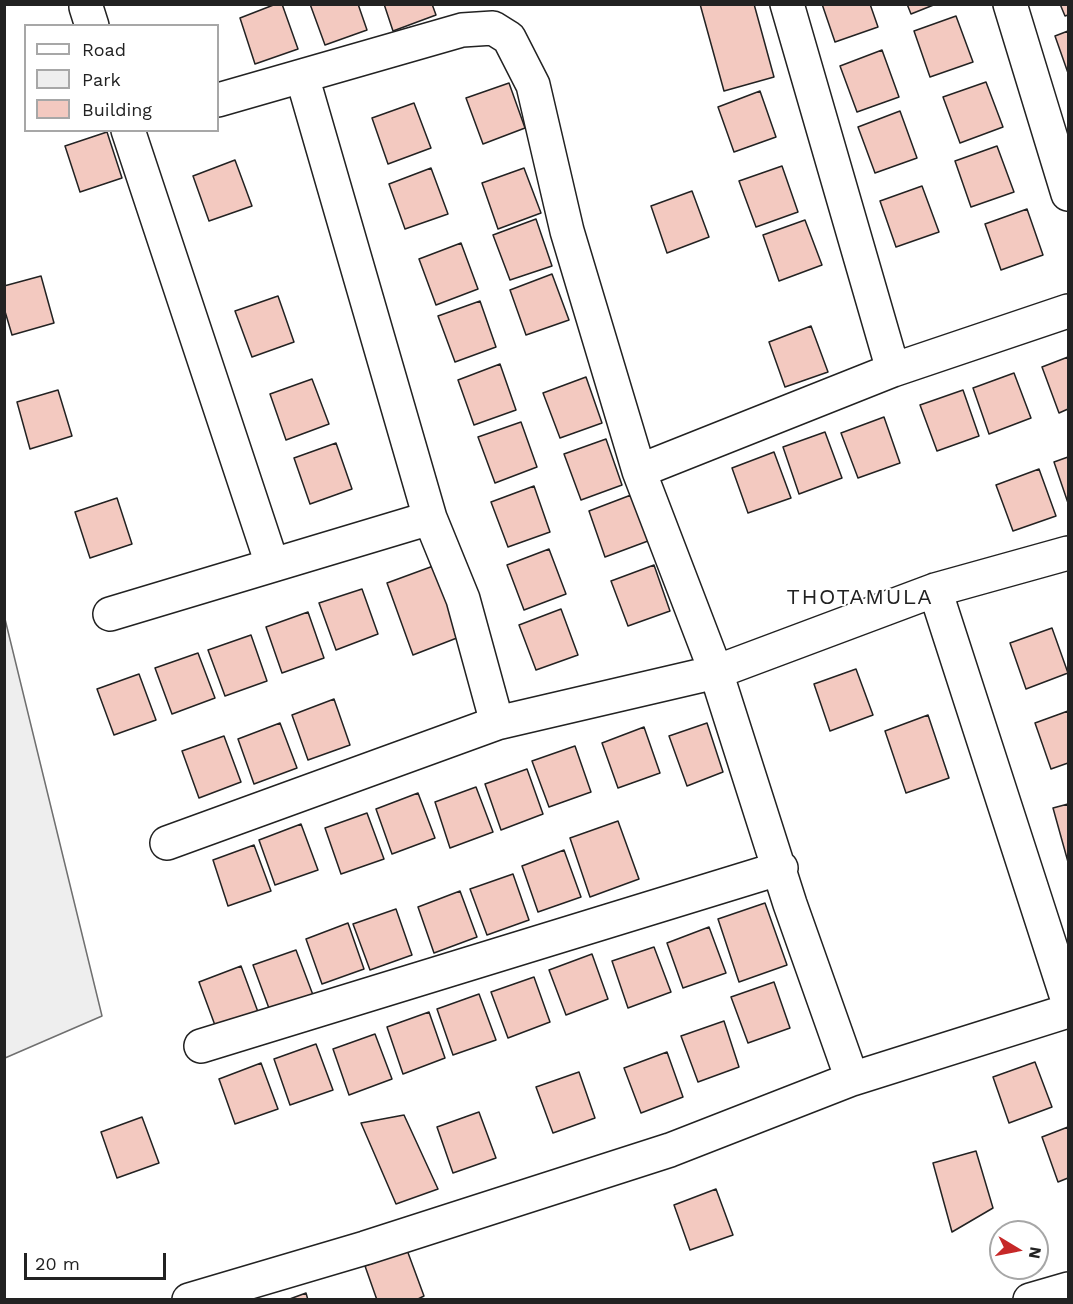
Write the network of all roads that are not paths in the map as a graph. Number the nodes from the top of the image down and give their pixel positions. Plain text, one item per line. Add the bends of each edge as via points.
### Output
1 (787, 4) edge
2 (1010, 4) edge
3 (302, 76) junction
4 (219, 100) edge
5 (129, 132) edge
6 (1068, 194) edge
7 (1068, 311) edge
8 (893, 370) junction
9 (639, 471) junction
10 (430, 518) junction
11 (1068, 553) edge
12 (272, 564) junction
13 (935, 590) junction
14 (110, 614) dead end
15 (716, 672) junction
16 (497, 723) junction
17 (167, 843) dead end
18 (781, 868) junction
19 (1068, 1001) edge
20 (1068, 1011) edge
21 (201, 1047) dead end
22 (852, 1079) junction
23 (1068, 1288) edge
24 (189, 1299) edge
25 (1030, 1299) edge

1 - 8 main road
2 - 6 main road
3 - 4 main road
3 - 9 main road via 462,30 494,28 508,38 533,85 567,231
3 - 10 main road
5 - 12 main road
7 - 8 main road
8 - 9 main road
9 - 15 main road
10 - 12 main road
10 - 16 main road via 463,599
11 - 13 main road
12 - 14 main road
13 - 15 main road
13 - 19 main road
15 - 16 main road
15 - 18 main road
16 - 17 main road
18 - 21 main road
18 - 22 main road
20 - 22 main road
22 - 24 main road via 659,1154 365,1248
23 - 25 main road

